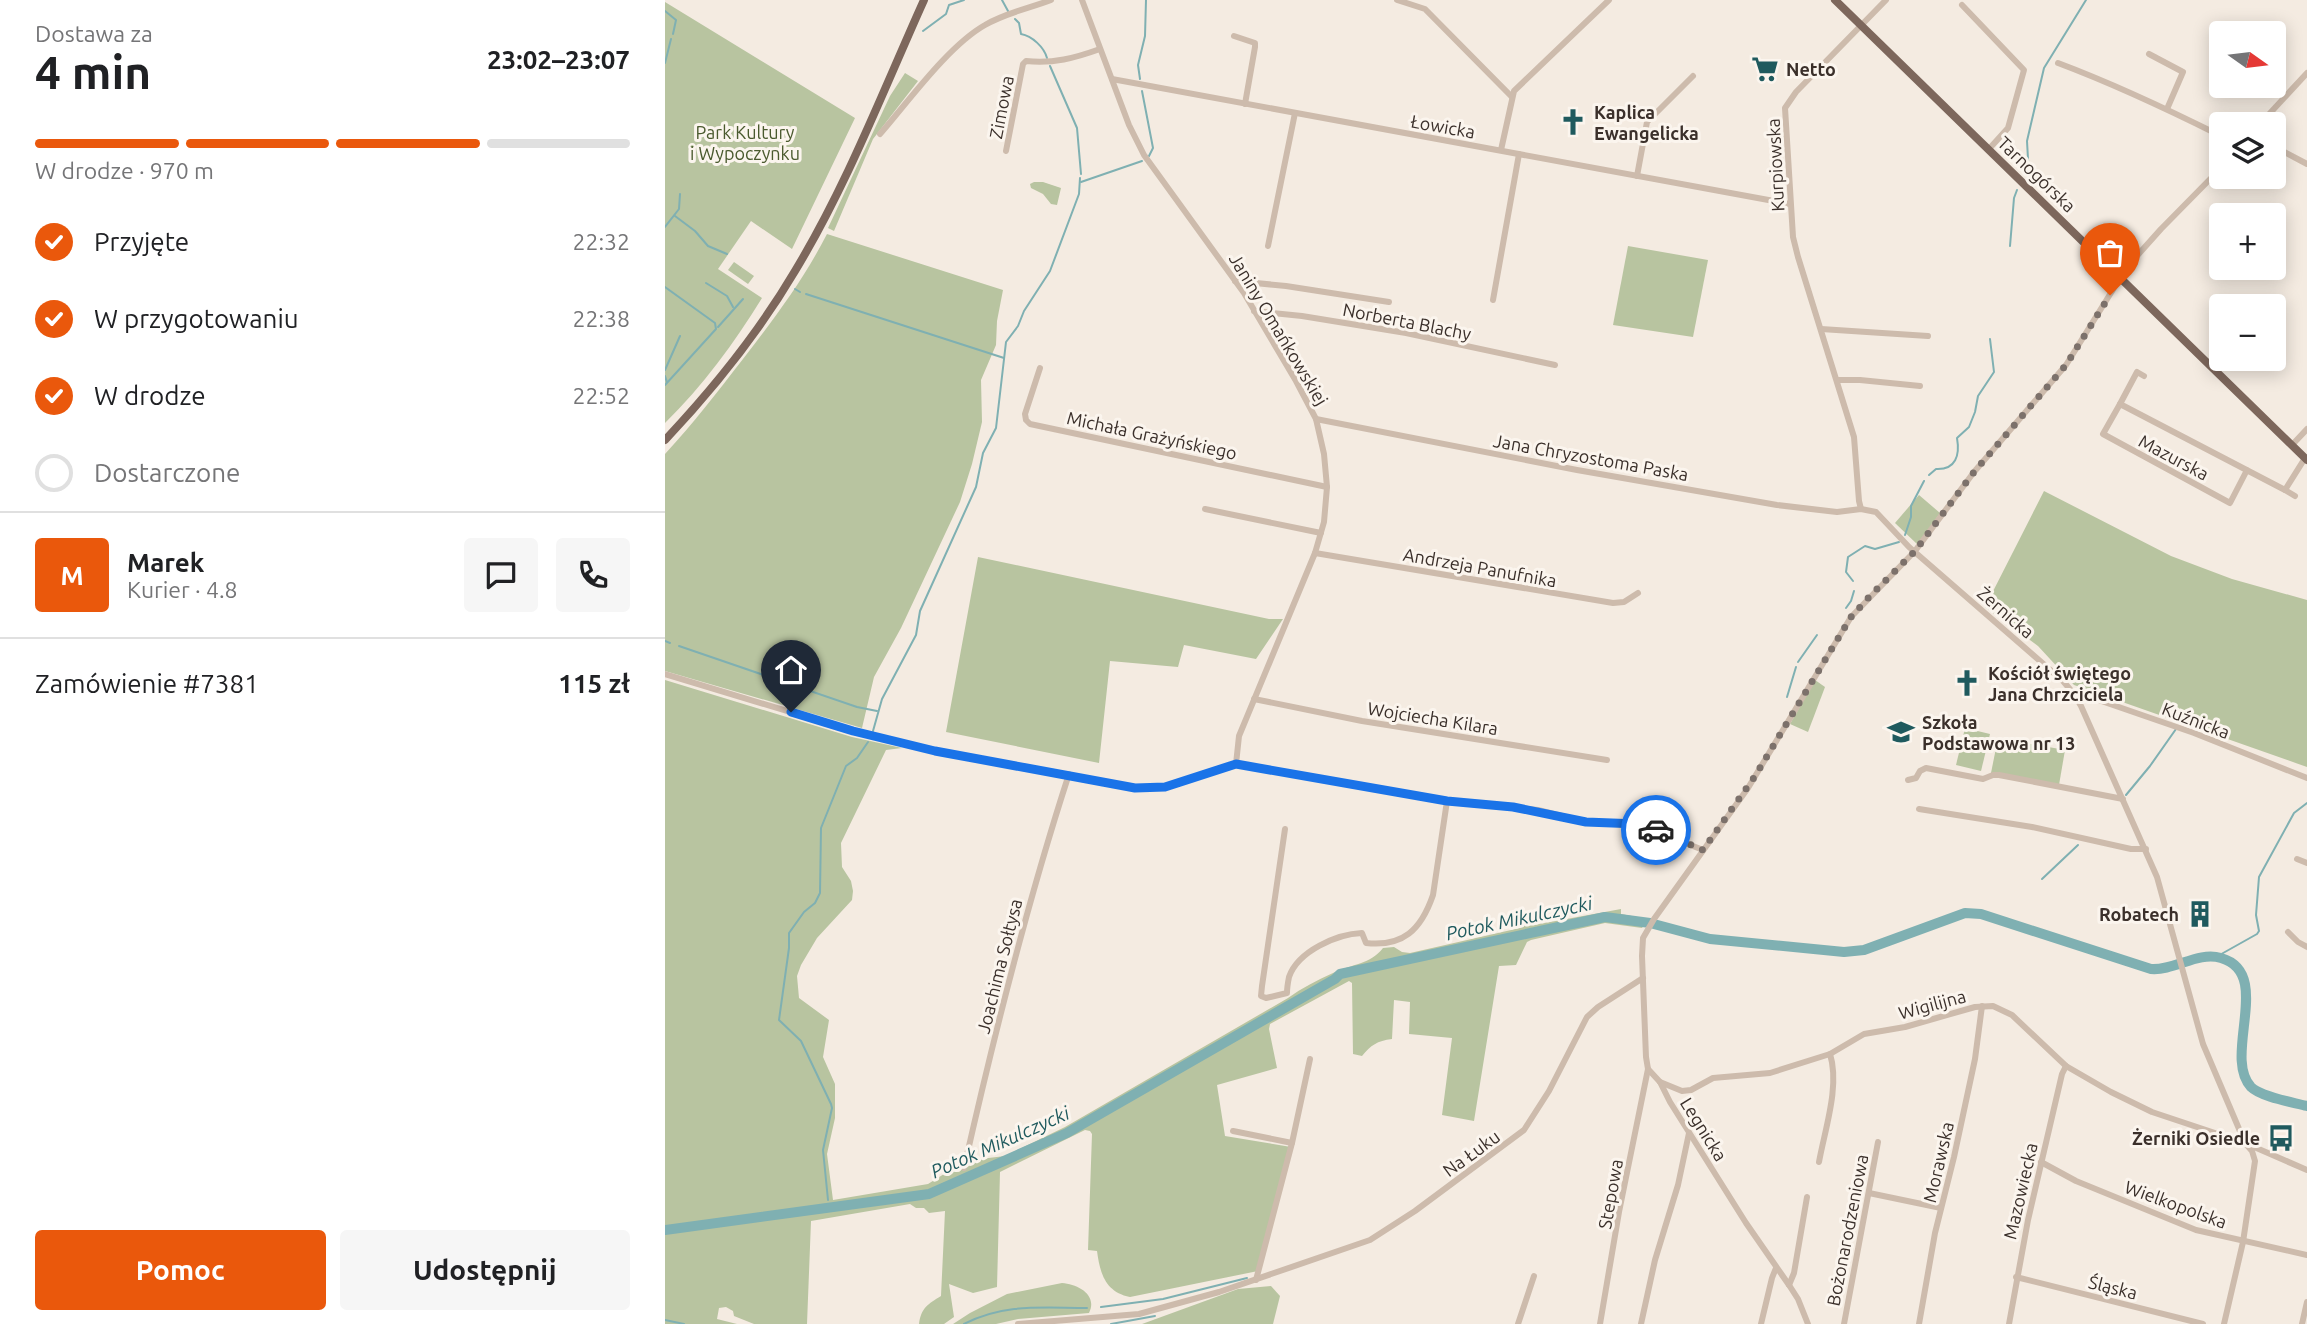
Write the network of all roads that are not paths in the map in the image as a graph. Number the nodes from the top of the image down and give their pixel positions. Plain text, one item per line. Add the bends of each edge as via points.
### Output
1 (924, 0) edge
2 (1051, 0) edge
3 (1081, 0) edge
4 (1397, 0) edge
5 (1609, 0) edge
6 (1835, 0) edge
7 (1886, 0) edge
8 (1959, 3) edge
9 (1861, 25) junction
10 (1234, 36) dead end
11 (1100, 49) junction
12 (2149, 54) dead end
13 (2058, 63) dead end
14 (2307, 73) edge
15 (1693, 76) dead end
16 (1112, 79) junction
17 (1512, 97) junction
18 (1245, 104) junction
19 (2167, 109) junction
20 (2271, 112) edge
21 (1295, 113) junction
22 (2209, 130) edge
23 (880, 134) dead end
24 (1989, 149) junction
25 (1006, 150) dead end
26 (1501, 150) junction
27 (2286, 153) edge
28 (1519, 154) junction
29 (2307, 164) edge
30 (1637, 176) junction
31 (2209, 180) edge
32 (1790, 204) junction
33 (1269, 246) dead end
34 (2120, 276) junction
35 (1235, 281) junction
36 (1493, 300) dead end
37 (1389, 302) dead end
38 (1254, 311) junction
39 (1821, 329) junction
40 (1928, 336) dead end
41 (1555, 365) dead end
42 (1040, 368) dead end
43 (2144, 376) dead end
44 (1837, 380) junction
45 (1920, 386) dead end
46 (2120, 404) junction
47 (1316, 419) junction
48 (2306, 432) edge
49 (665, 440) edge
50 (2292, 445) junction
51 (2306, 459) edge
52 (2247, 470) junction
53 (1327, 487) junction
54 (2285, 490) junction
55 (2295, 496) dead end
56 (1205, 509) dead end
57 (1861, 509) junction
58 (1321, 533) junction
59 (1915, 551) junction
60 (1315, 553) junction
61 (1638, 593) dead end
62 (665, 674) edge
63 (2074, 694) junction
64 (1254, 699) junction
65 (1607, 760) dead end
66 (1236, 764) junction
67 (1069, 774) junction
68 (2307, 778) edge
69 (1908, 780) dead end
70 (2123, 799) junction
71 (1447, 801) junction
72 (1919, 809) dead end
73 (1285, 829) dead end
74 (2146, 849) junction
75 (1703, 850) junction
76 (2297, 859) dead end
77 (2307, 863) edge
78 (2288, 932) dead end
79 (2307, 947) edge
80 (1643, 978) junction
81 (1982, 1006) junction
82 (1830, 1054) junction
83 (1310, 1059) dead end
84 (2066, 1066) junction
85 (1648, 1069) junction
86 (1661, 1082) junction
87 (1233, 1131) dead end
88 (1689, 1133) junction
89 (1878, 1142) dead end
90 (1292, 1143) junction
91 (2245, 1143) junction
92 (1819, 1162) dead end
93 (2041, 1162) junction
94 (964, 1168) dead end
95 (2307, 1170) edge
96 (1869, 1193) junction
97 (1807, 1197) dead end
98 (1941, 1208) junction
99 (2243, 1242) junction
100 (2307, 1255) edge
101 (1776, 1268) junction
102 (1534, 1276) dead end
103 (2016, 1277) junction
104 (1255, 1280) junction
105 (1789, 1285) junction
106 (2307, 1301) edge
107 (1018, 1324) edge
108 (1518, 1324) edge
109 (1600, 1324) edge
110 (1641, 1324) edge
111 (1761, 1324) edge
112 (1808, 1324) edge
113 (1844, 1324) edge
114 (1919, 1324) edge
115 (2009, 1324) edge
116 (2203, 1324) edge
117 (2224, 1324) edge
118 (2302, 1324) edge

1 - 49 main road via 842,181 795,271 734,361
2 - 23 street via 976,31 930,75
3 - 11 street, Janiny Omańkowskiej
4 - 17 street via 1425,9
5 - 17 street
6 - 9 main road, Tarnogórska
7 - 9 street, Kurpiowska
8 - 24 street via 2024,70 2008,128
9 - 24 main road, Tarnogórska
9 - 32 street, Kurpiowska via 1785,108
10 - 18 street via 1255,43
11 - 16 street, Janiny Omańkowskiej
11 - 25 street, Zimowa via 1049,63 1023,64
12 - 19 street via 2183,72
13 - 19 street
14 - 20 street
15 - 30 street via 1647,122
16 - 18 street, Łowicka
16 - 35 street, Janiny Omańkowskiej via 1144,155
17 - 26 street
18 - 21 street, Łowicka
19 - 22 street
21 - 26 street, Łowicka
21 - 33 street
24 - 34 main road, Tarnogórska
26 - 28 street, Łowicka
27 - 29 street
28 - 30 street, Łowicka
28 - 36 street
30 - 32 street, Łowicka
31 - 34 street
32 - 39 street, Kurpiowska via 1798,257
34 - 50 main road, Tarnogórska
34 - 59 street via 2066,365 1974,472
35 - 37 street
35 - 38 street, Janiny Omańkowskiej
38 - 41 street, Norberta Blachy via 1406,333
38 - 47 street, Janiny Omańkowskiej
39 - 40 street
39 - 44 street, Kurpiowska
42 - 53 street, Michała Grażyńskiego via 1025,414 1030,424
43 - 46 street, Mazurska via 2137,372
44 - 45 street
44 - 57 street, Kurpiowska via 1854,437
46 - 52 street, Mazurska
46 - 52 street, Mazurska via 2103,434 2230,503
47 - 53 street, Janiny Omańkowskiej
47 - 57 street, Jana Chryzostoma Paska via 1777,505 1837,512
48 - 50 street
50 - 51 main road, Tarnogórska
51 - 54 street
52 - 54 street, Mazurska
53 - 58 street, Janiny Omańkowskiej
54 - 55 street, Mazurska
56 - 58 street
57 - 59 street via 1883,517
58 - 60 street, Janiny Omańkowskiej
59 - 63 street, Żernicka
59 - 75 street via 1851,617 1755,776
60 - 61 street, Andrzeja Panufnika via 1613,603
60 - 64 street, Janiny Omańkowskiej
62 - 67 street via 866,735
63 - 68 street, Kuźnicka via 2194,733
63 - 70 street, Żernicka
64 - 65 street, Wojciecha Kilara
64 - 66 street, Janiny Omańkowskiej via 1239,736
66 - 67 street via 1154,789
66 - 71 street
67 - 94 street, Joachima Sołtysa via 1033,889
69 - 70 street via 1926,768 1983,779 1999,775
70 - 74 street, Żernicka
71 - 73 street via 1433,895 1414,929 1387,944 1366,943 1362,933 1320,943 1295,966 1287,993 1266,998 1261,996 1262,986
71 - 75 street via 1538,810 1586,822 1638,824
72 - 74 street
74 - 91 street, Żernicka via 2208,1060
75 - 80 street via 1643,938
76 - 77 street
78 - 79 street
80 - 85 street
80 - 104 street, Na Łuku via 1587,1017 1538,1111 1511,1142 1370,1240
81 - 82 street, Wigilijna via 1864,1034
81 - 84 street, Wigilijna via 2012,1015
81 - 98 street, Morawska
82 - 86 street, Wigilijna via 1770,1073 1713,1078 1691,1090
82 - 92 street via 1833,1084
83 - 90 street
84 - 91 street, Wigilijna via 2152,1112
84 - 93 street, Mazowiecka
85 - 86 street, Legnicka
85 - 109 street, Stepowa
86 - 88 street, Legnicka
87 - 90 street
88 - 101 street, Legnicka
88 - 110 street
89 - 96 street, Bożonarodzeniowa
90 - 104 street
91 - 95 street, Wigilijna
91 - 99 street, Żernicka via 2255,1161
93 - 99 street, Wielkopolska via 2196,1230
93 - 103 street, Mazowiecka
96 - 98 street
96 - 113 street, Bożonarodzeniowa
97 - 105 street
98 - 114 street, Morawska
99 - 100 street, Wielkopolska
99 - 117 street, Żernicka
101 - 105 street, Legnicka
101 - 111 street
102 - 108 street
103 - 115 street, Mazowiecka
103 - 116 street, Śląska
104 - 107 street, Na Łuku via 1139,1314
105 - 112 street, Legnicka
106 - 118 street

